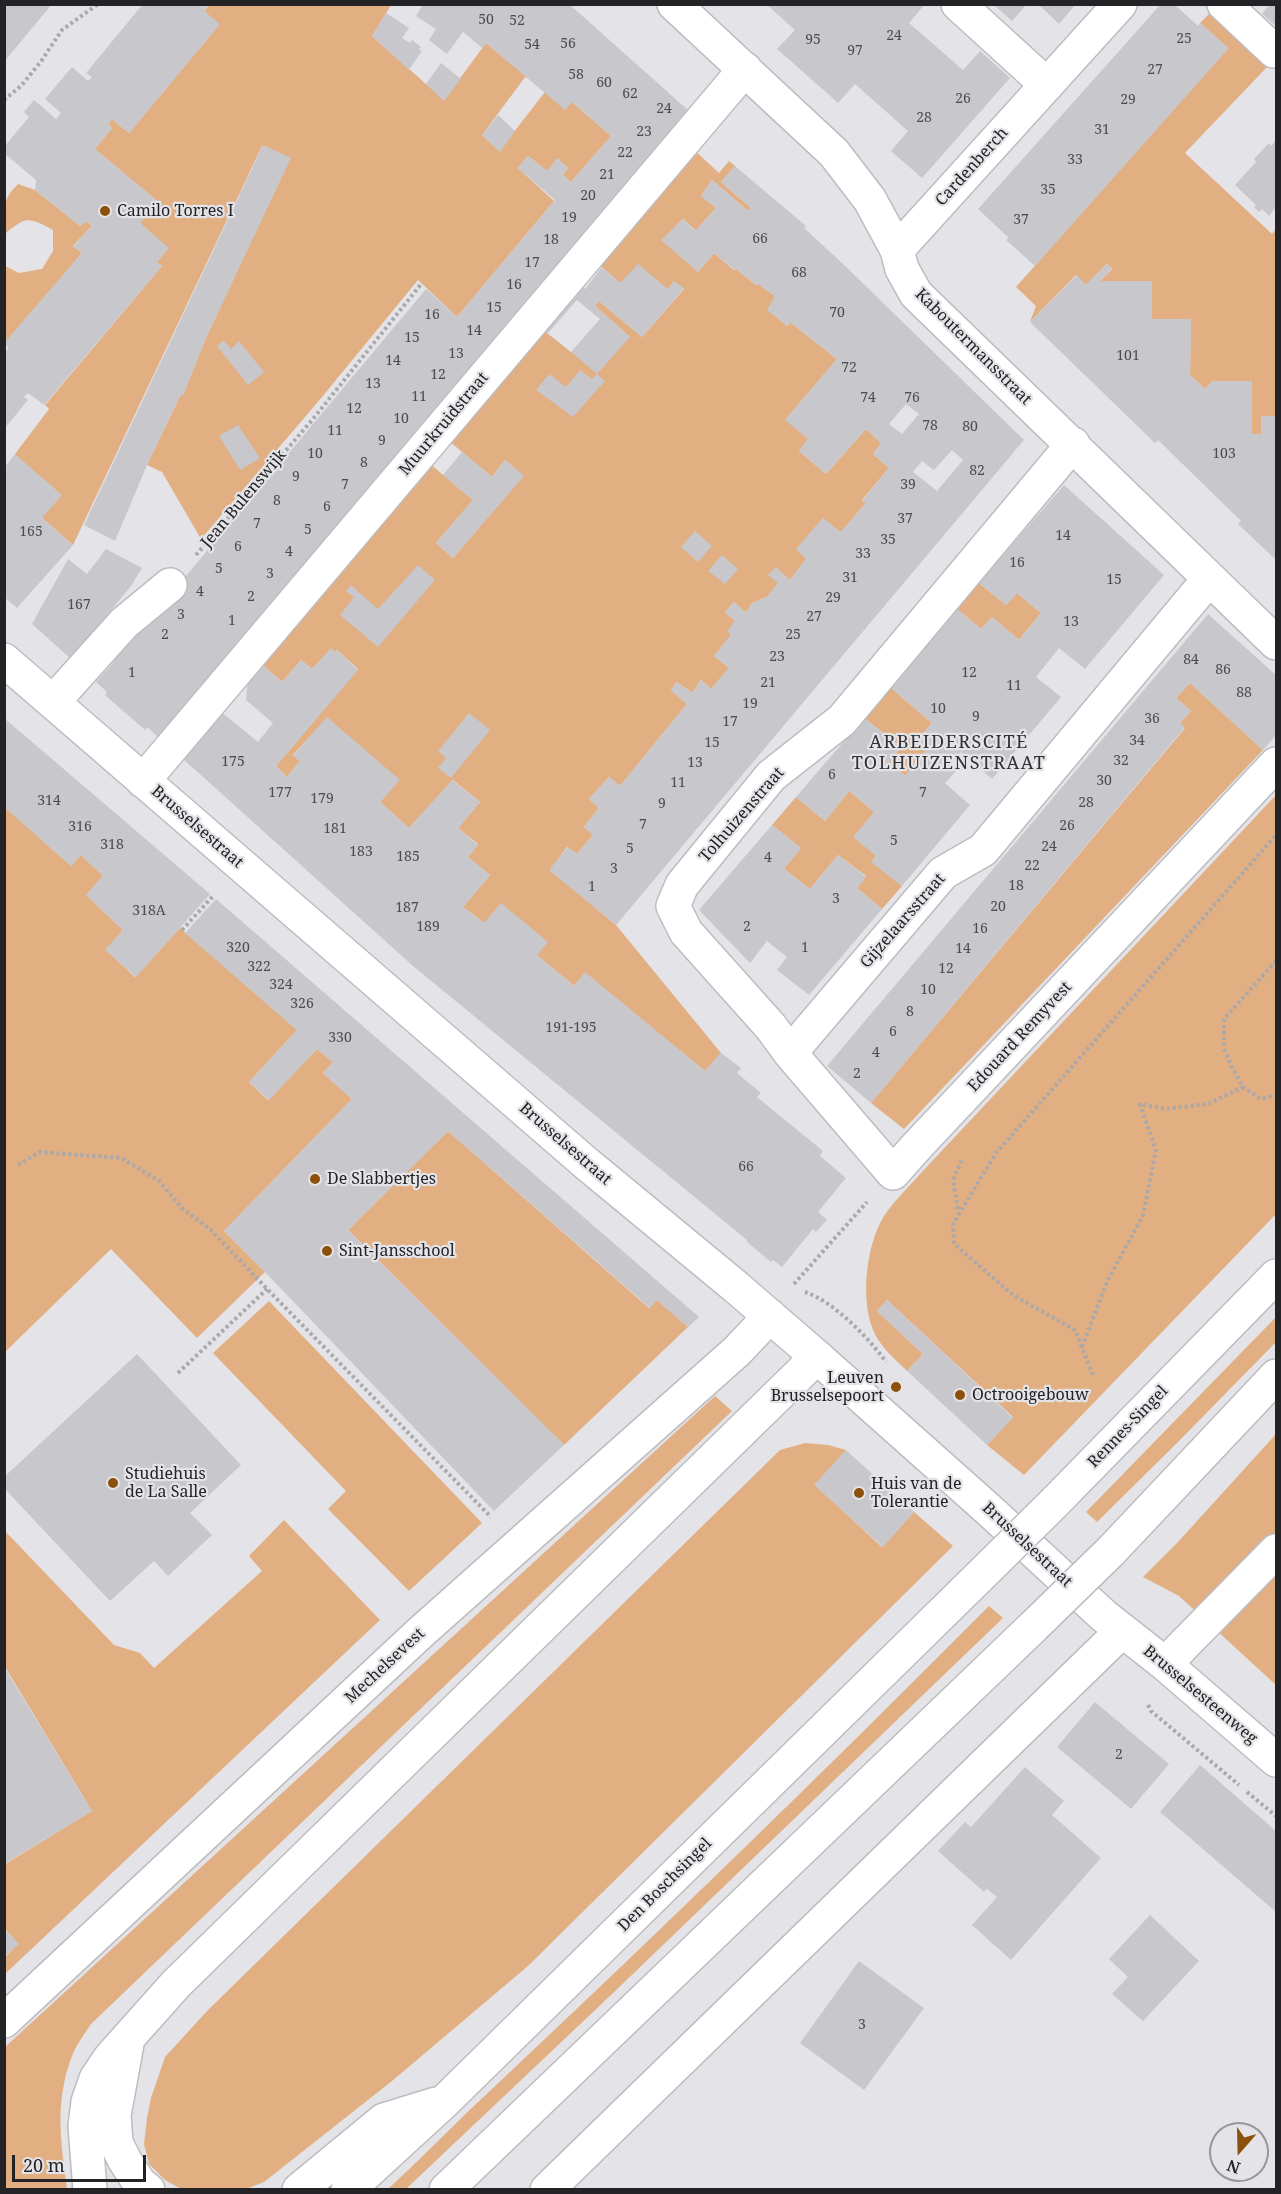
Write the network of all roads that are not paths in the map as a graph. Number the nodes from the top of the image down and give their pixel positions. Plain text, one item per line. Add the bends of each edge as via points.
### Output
1 (674, 4) edge
2 (958, 4) edge
3 (1120, 4) edge
4 (1224, 4) edge
5 (1274, 51) dead end
6 (745, 69) junction
7 (1047, 85) junction
8 (897, 250) junction
9 (1073, 444) junction
10 (1209, 579) junction
11 (170, 585) road end
12 (1276, 643) edge
13 (4, 660) edge
14 (53, 702) junction
15 (1276, 764) edge
16 (143, 781) junction
17 (790, 1053) junction
18 (893, 1173) joint
19 (1276, 1276) edge
20 (770, 1316) junction
21 (817, 1357) junction
22 (1276, 1376) edge
23 (1276, 1551) edge
24 (979, 1577) joint
25 (1122, 1631) junction
26 (1165, 1664) junction
27 (1276, 1760) edge
28 (6, 2017) edge
29 (127, 2041) junction
30 (446, 2100) junction
31 (90, 2190) edge
32 (148, 2190) edge
33 (298, 2190) edge
34 (348, 2190) edge
35 (446, 2190) edge
36 (547, 2190) edge

1 - 6 street, Kaboutermansstraat
2 - 7 street
3 - 7 street, Cardenberch
4 - 5 street
6 - 8 street, Kaboutermansstraat via 834,153 870,200
6 - 16 street, Muurkruidstraat
7 - 8 street, Cardenberch
8 - 9 street, Kaboutermansstraat via 916,294
9 - 10 street, Kaboutermansstraat
9 - 17 street, Tolhuizenstraat via 842,720 771,776 681,885 673,906 686,932
10 - 12 street, Kaboutermansstraat
10 - 17 street, Gijzelaarsstraat via 983,850 943,873
11 - 14 street via 124,623
13 - 14 street, Brusselsestraat
14 - 16 street, Brusselsestraat
15 - 18 street, Edouard Remyvest
16 - 20 street, Brusselsestraat via 587,1164
17 - 18 street, Tolhuizenstraat
19 - 24 street, Rennes-Singel, bridge
20 - 21 street, Brusselsestraat
20 - 28 street, Mechelsevest via 737,1351 413,1640
21 - 25 street, Brusselsestraat
21 - 29 street via 176,1984
22 - 35 street, bridge via 1111,1551
23 - 26 street
24 - 30 street, Den Boschsingel
25 - 26 street, Brusselsesteenweg
25 - 36 street
26 - 27 street, Brusselsesteenweg
29 - 31 street via 96,2079 88,2102 85,2126
29 - 32 street via 114,2115 116,2143 140,2184
30 - 33 street via 384,2120
30 - 34 street, Den Boschsingel

